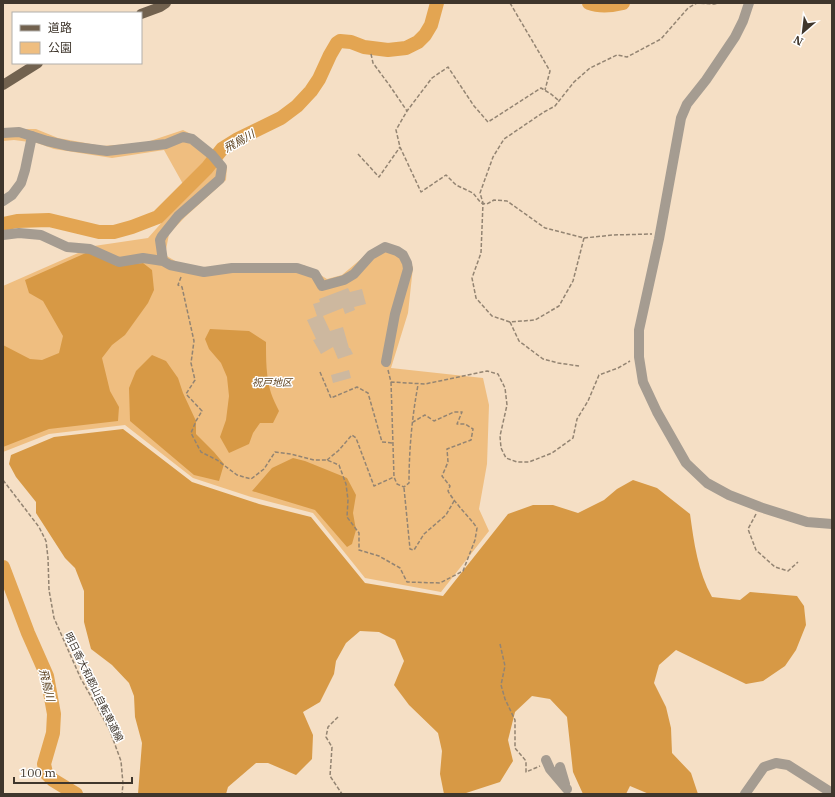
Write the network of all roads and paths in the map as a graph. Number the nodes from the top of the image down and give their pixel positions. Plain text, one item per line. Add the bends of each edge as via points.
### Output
1 (166, 3) edge
2 (510, 3) edge
3 (720, 3) edge
4 (749, 3) edge
5 (142, 14) edge
6 (371, 54) dead end
7 (36, 64) edge
8 (3, 85) edge
9 (545, 90) junction
10 (559, 101) junction
11 (407, 111) junction
12 (3, 134) edge
13 (32, 136) junction
14 (400, 147) junction
15 (358, 154) dead end
16 (3, 202) edge
17 (483, 203) junction
18 (660, 234) junction
19 (3, 235) edge
20 (584, 238) junction
21 (163, 261) junction
22 (181, 277) dead end
23 (510, 322) junction
24 (639, 356) junction
25 (386, 362) joint
26 (579, 366) dead end
27 (320, 372) dead end
28 (391, 382) junction
29 (418, 384) junction
30 (413, 422) junction
31 (393, 443) junction
32 (326, 460) junction
33 (394, 477) junction
34 (3, 480) edge
35 (404, 487) junction
36 (454, 501) junction
37 (760, 507) junction
38 (832, 524) edge
39 (798, 562) dead end
40 (500, 644) dead end
41 (338, 718) dead end
42 (546, 761) joint
43 (560, 766) dead end
44 (567, 792) edge
45 (832, 793) edge
46 (122, 794) edge
47 (342, 794) edge
48 (745, 794) edge

1 - 5 main road
2 - 9 path via 550,71
3 - 10 path via 697,3 688,8 661,38 627,57 617,55 590,68 574,82
4 - 18 street via 735,37 687,104 680,118
6 - 11 path via 373,63
7 - 8 main road
9 - 10 path
9 - 11 path via 542,88 488,122 448,67 432,78
10 - 17 path via 504,139 493,157 480,193
11 - 14 path via 396,130
12 - 13 street via 19,132
13 - 16 street via 21,183
13 - 21 street via 68,146 107,151 166,144 183,137 192,139 212,155 222,167 220,179 178,216 162,236 160,240
14 - 15 path via 379,177
14 - 17 path via 421,192 446,175
17 - 20 path via 487,204 494,200 507,201 545,228
17 - 23 path via 481,253 472,278 476,298 492,316
18 - 20 path
18 - 24 street via 639,330
19 - 21 street via 41,235 67,247 90,249 119,262 143,258
20 - 23 path via 573,281 559,306 535,320
21 - 25 street via 170,265 204,272 232,268 297,268 314,274 322,286 344,280 354,274 371,256 385,247 397,251 403,254 408,269 395,314
22 - 32 path via 178,285 182,288 194,341 191,363 195,380 186,394 202,411 191,433 201,452 237,475 251,478 264,469 274,452
23 - 26 path via 519,341 543,359
24 - 29 path via 599,375 577,419 573,438 552,453 528,462 506,458 501,448 500,436 507,405 505,388 498,374 487,371
24 - 37 street via 643,382 686,463 707,483
25 - 28 path
27 - 31 path via 331,398 357,387 368,393 382,442
28 - 29 path
28 - 31 path
29 - 30 path
30 - 35 path via 409,483
30 - 36 path via 425,415 434,421 454,412 462,412 457,424 465,424 473,429 472,440 446,449 448,462 442,476 450,486 448,491
31 - 33 path
32 - 33 path via 352,435 356,438 374,486
32 - 36 path via 339,464 346,484 347,517 359,533 359,550 379,556 400,568 407,582 440,583 463,570 477,528
33 - 35 path via 397,484
34 - 46 path, 明日香大和郡山自転車道線 via 39,527 46,542 49,590 54,618 81,679 110,731 121,761
35 - 36 path via 410,549 414,550 424,534 446,514
37 - 38 street via 807,522
37 - 39 path via 748,529 756,550 774,567 788,571
40 - 42 path via 505,666 501,684 515,720 515,748 526,761 526,772
41 - 47 path via 328,727 326,737 332,747 330,776
42 - 44 street
43 - 44 street
45 - 48 street via 788,765 776,763 764,767

